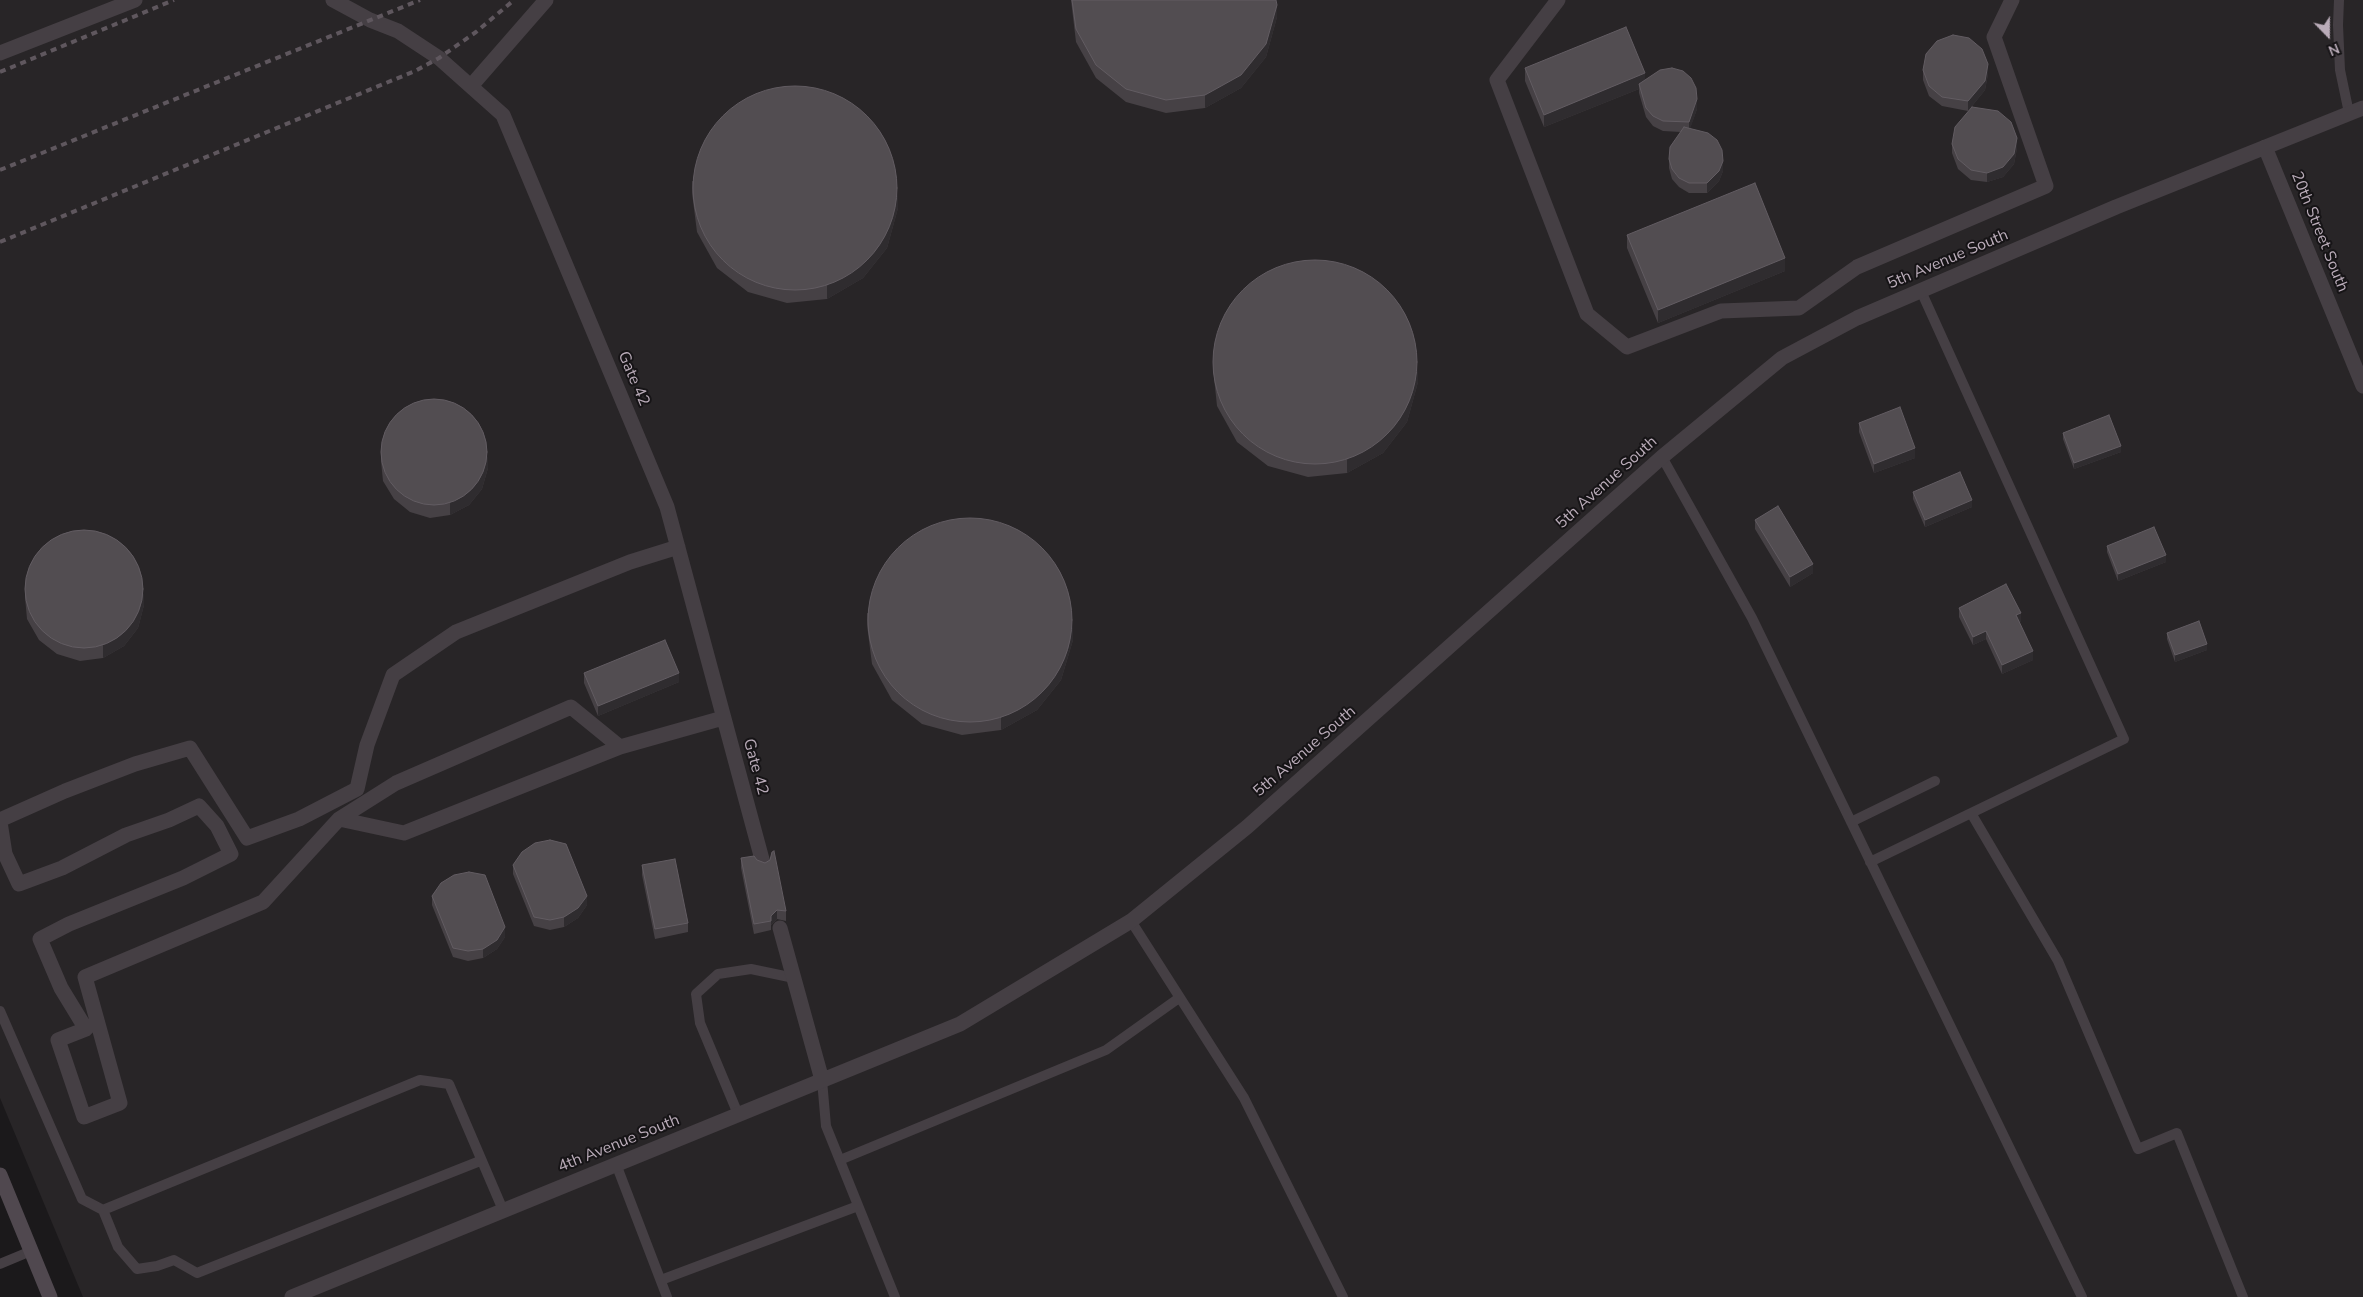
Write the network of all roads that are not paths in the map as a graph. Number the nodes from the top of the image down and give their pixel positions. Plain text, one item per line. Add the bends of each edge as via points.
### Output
1 (135, 0) edge
2 (333, 0) edge
3 (546, 0) edge
4 (1558, 0) edge
5 (2012, 0) edge
6 (2340, 0) edge
7 (0, 53) edge
8 (471, 86) junction
9 (2356, 110) edge
10 (2265, 147) junction
11 (1921, 291) junction
12 (2360, 370) edge
13 (2363, 386) edge
14 (1662, 457) junction
15 (678, 548) junction
16 (723, 718) junction
17 (620, 747) junction
18 (1935, 781) dead end
19 (1971, 813) junction
20 (339, 819) junction
21 (0, 821) edge
22 (1851, 822) junction
23 (1870, 862) junction
24 (763, 863) edge
25 (1131, 921) junction
26 (780, 928) dead end
27 (794, 978) junction
28 (1179, 998) junction
29 (0, 1011) edge
30 (960, 1024) joint
31 (822, 1080) junction
32 (738, 1114) junction
33 (480, 1160) junction
34 (840, 1160) junction
35 (616, 1164) junction
36 (0, 1175) edge
37 (858, 1206) junction
38 (103, 1210) junction
39 (503, 1210) junction
40 (31, 1251) junction
41 (0, 1264) edge
42 (661, 1280) junction
43 (50, 1297) edge
44 (292, 1297) edge
45 (667, 1297) edge
46 (895, 1297) edge
47 (1343, 1297) edge
48 (2082, 1297) edge
49 (2243, 1297) edge

1 - 7 street
2 - 8 street, Gate 42 via 398,31 439,58
3 - 8 street
4 - 5 street via 1497,80 1587,314 1628,347 1720,311 1799,308 1857,268 2046,186 1994,37
6 - 9 lane via 2340,70
8 - 15 street, Gate 42 via 503,115 667,507
9 - 10 street, 5th Avenue South
10 - 11 street, 5th Avenue South
10 - 12 street, 20th Street South
11 - 14 street, 5th Avenue South via 1856,318 1782,358
11 - 19 lane via 2124,739
12 - 13 street, 20th Street South
14 - 22 lane via 1752,618
14 - 25 street, 5th Avenue South via 1247,827
15 - 16 street, Gate 42
15 - 21 street via 630,562 456,632 393,675 367,745 357,789 299,819 247,838 190,748 64,791
16 - 17 street
16 - 24 street, Gate 42
17 - 20 street via 404,834
17 - 20 street via 571,707 396,782
18 - 22 lane
19 - 23 lane
19 - 49 lane via 2058,961 2138,1149 2177,1133
20 - 21 street via 263,902 85,977 120,1103 84,1117 58,1040 86,1029 61,988 40,940 69,924 183,878 231,854 217,826 199,806 126,834 62,868 19,884 6,854
22 - 23 lane
23 - 48 lane
25 - 28 lane
25 - 30 street, 5th Avenue South
26 - 27 street
27 - 31 street
27 - 32 lane via 751,969 718,974 696,994 700,1023
28 - 34 lane via 1106,1050
28 - 47 lane via 1244,1098
29 - 38 lane via 82,1199
30 - 31 street, 4th Avenue South
31 - 32 street, 4th Avenue South
31 - 34 lane via 826,1126
32 - 35 street, 4th Avenue South
33 - 38 lane via 197,1273 174,1260 137,1269 118,1247
33 - 38 lane via 449,1084 420,1080
33 - 39 lane
34 - 37 lane
35 - 39 street, 4th Avenue South
35 - 42 lane
36 - 40 street
37 - 42 lane
37 - 46 lane
39 - 44 street, 4th Avenue South
40 - 41 lane
40 - 43 street
42 - 45 lane

